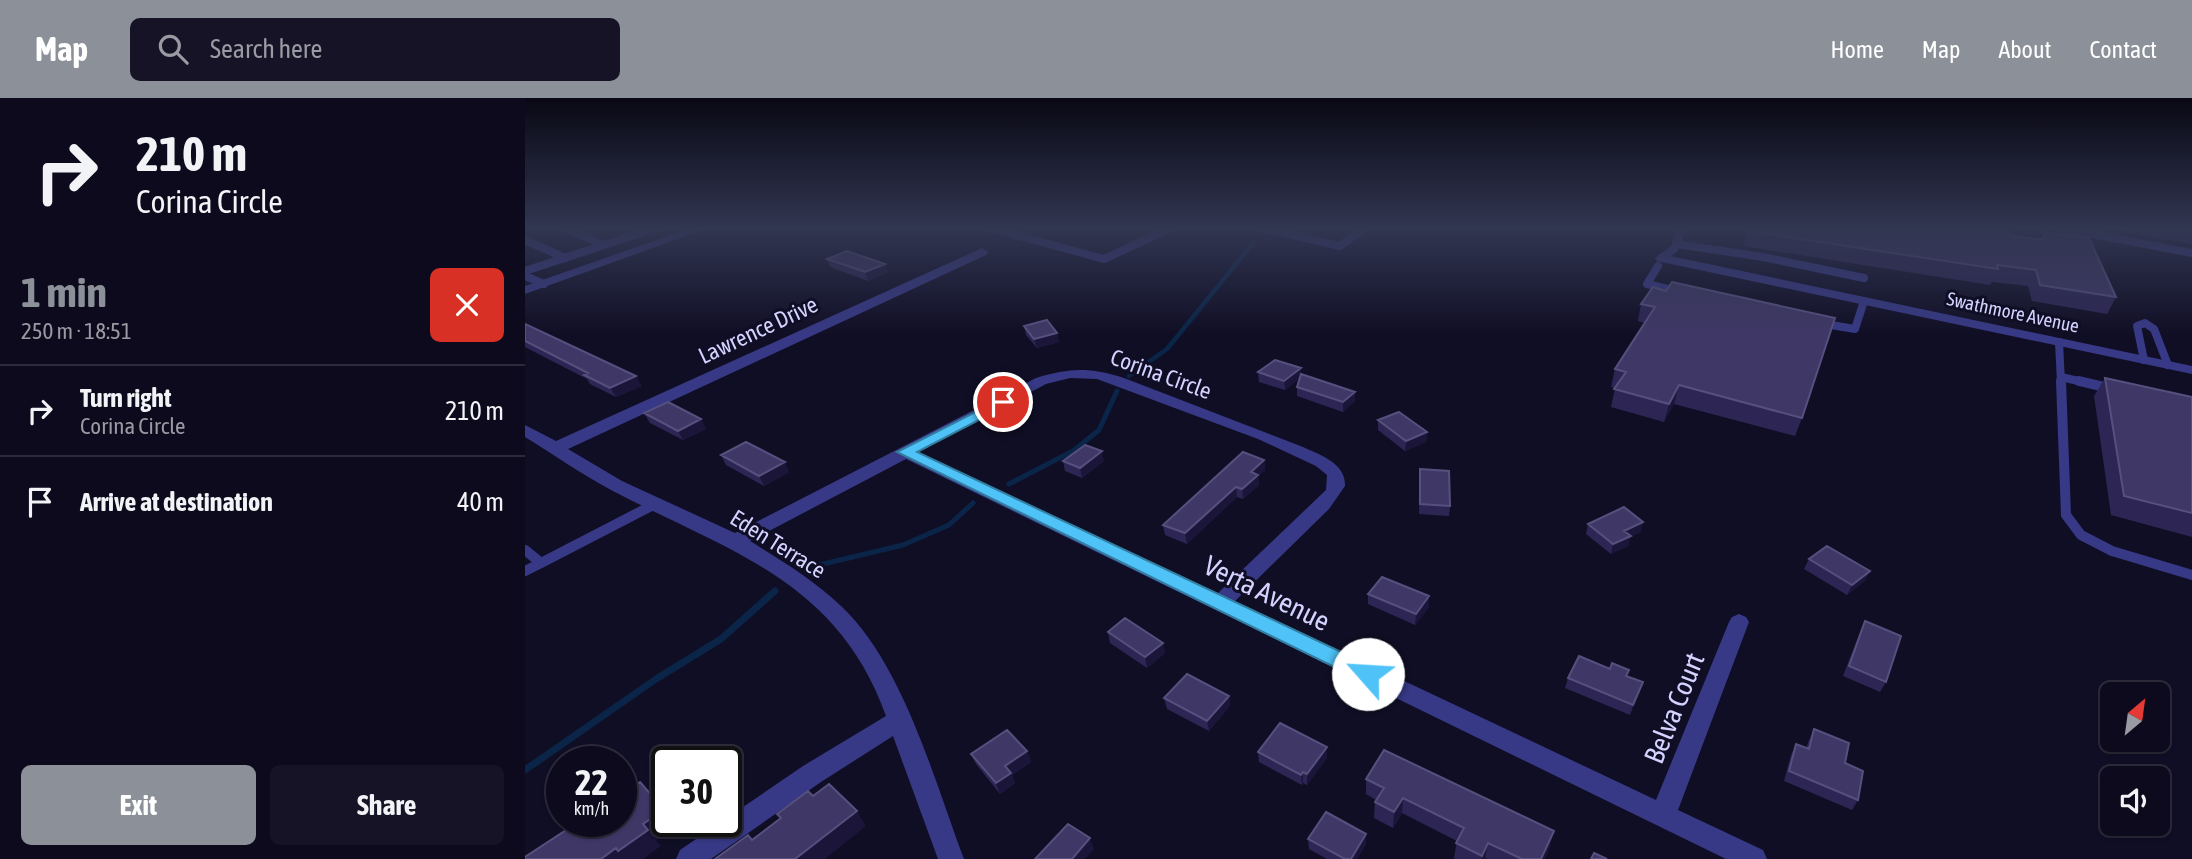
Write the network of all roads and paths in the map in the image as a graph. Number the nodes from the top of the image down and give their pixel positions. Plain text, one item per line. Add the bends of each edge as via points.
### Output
1 (551, 264) edge
2 (602, 264) edge
3 (957, 264) edge
4 (1659, 264) edge
5 (1668, 264) edge
6 (1794, 264) edge
7 (525, 274) edge
8 (1864, 278) dead end
9 (544, 284) junction
10 (525, 290) edge
11 (1689, 293) edge
12 (1864, 301) junction
13 (1804, 319) edge
14 (2059, 342) junction
15 (2144, 360) junction
16 (2168, 365) junction
17 (2192, 370) edge
18 (2061, 377) junction
19 (2126, 392) edge
20 (525, 430) edge
21 (553, 449) junction
22 (905, 452) junction
23 (656, 504) junction
24 (735, 541) junction
25 (525, 550) edge
26 (541, 563) junction
27 (525, 571) edge
28 (2192, 575) edge
29 (1221, 603) junction
30 (1739, 622) dead end
31 (899, 720) junction
32 (1663, 815) junction
33 (689, 859) edge
34 (951, 859) edge
35 (1754, 859) edge

1 - 7 lane
2 - 9 street
3 - 21 street, Lawrence Drive
4 - 11 lane via 1647,284
5 - 12 street, Swathmore Avenue
6 - 8 lane
7 - 9 lane
9 - 10 street
12 - 13 lane via 1856,329
12 - 14 street, Swathmore Avenue
14 - 15 street, Swathmore Avenue
14 - 18 lane
15 - 16 street, Swathmore Avenue
15 - 16 lane via 2137,326 2145,323 2154,329
16 - 17 street, Swathmore Avenue
18 - 19 lane
18 - 28 lane via 2066,515 2081,535 2112,551
20 - 21 street, Eden Terrace
21 - 23 street, Eden Terrace
22 - 24 street, Corina Circle
22 - 29 street, Verta Avenue
22 - 29 street, Corina Circle via 1041,381 1083,373 1111,379 1325,462 1338,480 1335,490
23 - 24 street, Eden Terrace
23 - 26 lane
24 - 31 street, Eden Terrace via 790,575 835,612 872,659
25 - 26 lane
26 - 27 lane
29 - 32 street, Verta Avenue
30 - 32 street, Belva Court
31 - 33 street
31 - 34 street, Eden Terrace
32 - 35 street, Verta Avenue

